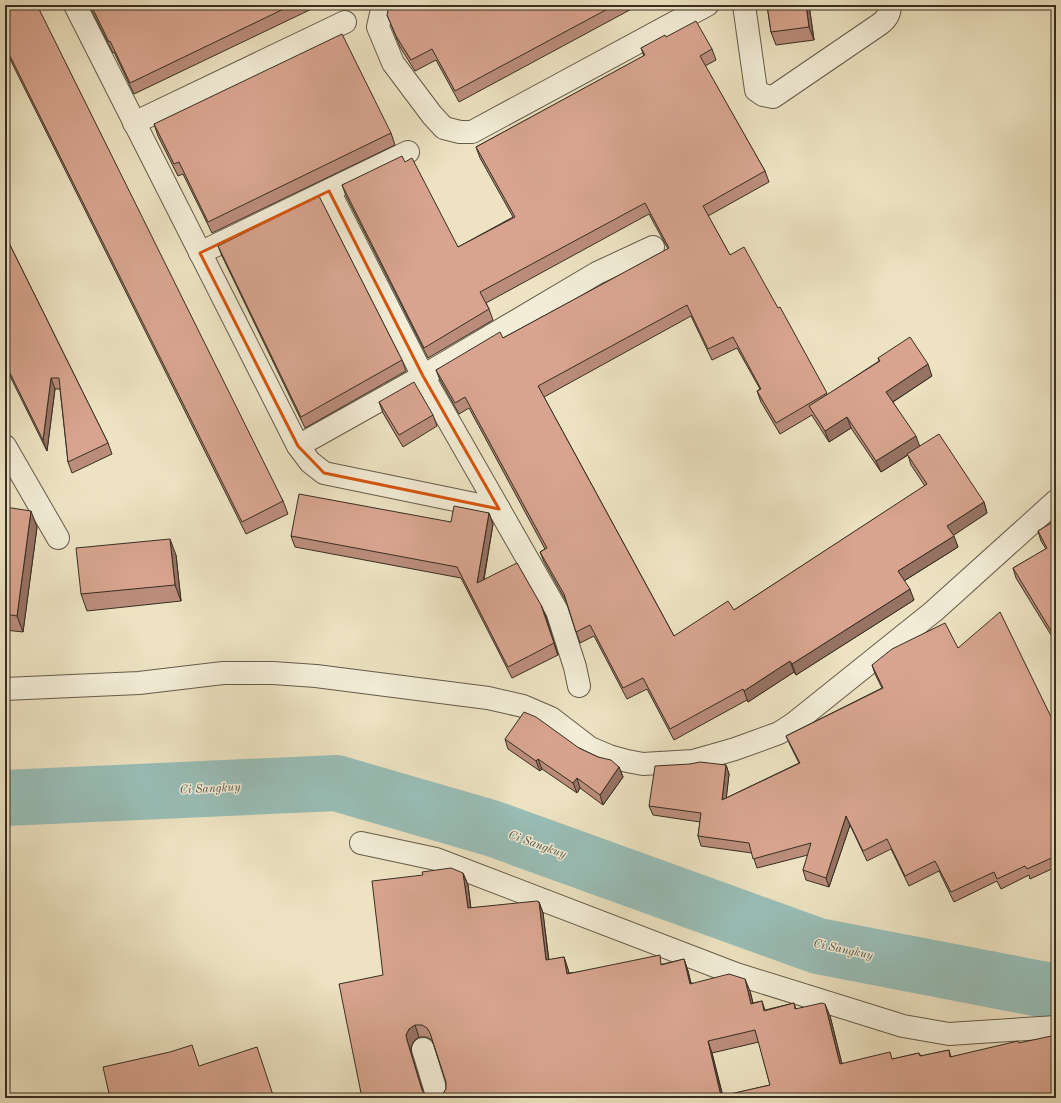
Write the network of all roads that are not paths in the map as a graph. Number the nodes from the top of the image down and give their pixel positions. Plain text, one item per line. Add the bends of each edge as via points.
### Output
1 (75, 5) edge
2 (393, 5) edge
3 (707, 5) edge
4 (744, 5) edge
5 (890, 5) edge
6 (345, 22) dead end
7 (134, 123) junction
8 (408, 152) dead end
9 (329, 191) junction
10 (653, 247) dead end
11 (200, 253) junction
12 (423, 376) junction
13 (5, 446) edge
14 (298, 446) junction
15 (1056, 501) edge
16 (499, 508) junction
17 (58, 538) dead end
18 (579, 686) dead end
19 (5, 689) edge
20 (361, 843) dead end
21 (1056, 1027) edge
22 (423, 1049) dead end
23 (438, 1098) edge

1 - 7 street
2 - 3 street via 381,14 378,27 393,63 444,128 472,132
4 - 5 street via 756,90 773,97 880,24 886,19
6 - 7 street
7 - 11 street
8 - 9 street
9 - 11 street
9 - 12 street
10 - 12 street via 597,273
11 - 14 street
12 - 14 street
12 - 16 street
13 - 17 street
14 - 16 street via 310,462 324,473
15 - 19 street via 934,611 793,724 779,733 693,761 643,764 609,756 590,748 551,718 523,706 488,698 316,676 223,673 139,683
16 - 18 street via 557,611
20 - 21 street via 436,859 736,974 903,1026 949,1034
22 - 23 street

